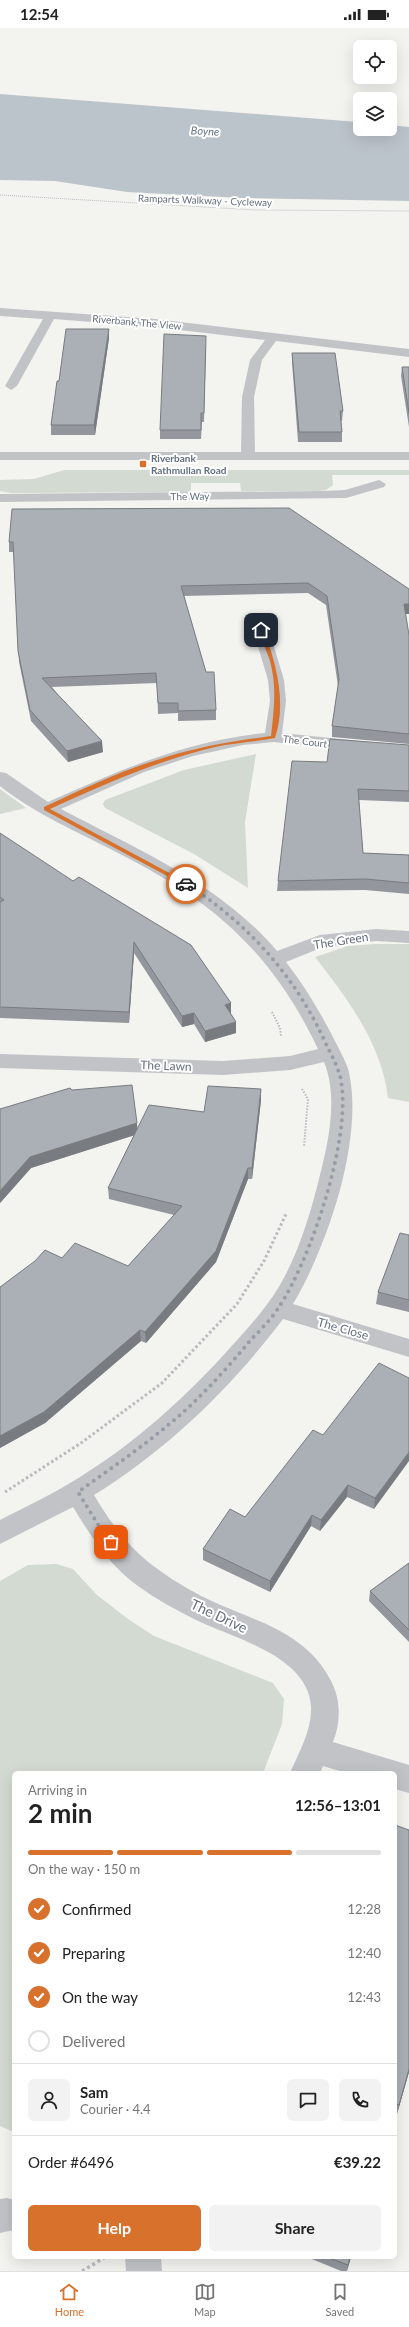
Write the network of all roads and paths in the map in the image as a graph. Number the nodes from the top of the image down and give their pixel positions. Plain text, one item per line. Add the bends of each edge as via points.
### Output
1 (0, 195) edge
2 (409, 211) edge
3 (0, 312) edge
4 (51, 315) junction
5 (273, 337) junction
6 (409, 353) edge
7 (11, 386) dead end
8 (248, 455) junction
9 (0, 456) edge
10 (409, 456) edge
11 (379, 484) dead end
12 (0, 498) edge
13 (261, 630) dead end
14 (273, 737) junction
15 (409, 751) edge
16 (0, 777) edge
17 (46, 808) junction
18 (409, 937) edge
19 (275, 959) junction
20 (269, 1008) dead end
21 (286, 1038) dead end
22 (331, 1053) junction
23 (0, 1061) edge
24 (298, 1083) dead end
25 (304, 1148) dead end
26 (288, 1211) dead end
27 (278, 1308) junction
28 (409, 1348) edge
29 (78, 1492) junction
30 (0, 1495) edge
31 (0, 1533) edge
32 (310, 1761) edge
33 (377, 1771) edge
34 (397, 1776) edge
35 (409, 1780) edge
36 (103, 2259) edge
37 (143, 2259) edge
38 (82, 2271) edge
39 (144, 2271) edge

1 - 2 path, Ramparts Walkway - Cycleway via 174,207
3 - 4 street, Riverbank, The View
4 - 5 street, Riverbank, The View via 155,323
4 - 7 street
5 - 6 street, Riverbank, The View
5 - 8 street via 256,360 248,397
8 - 9 street
8 - 10 street
11 - 12 street, The Way via 346,494
13 - 14 street via 277,686 278,701
14 - 15 street, The Court
14 - 17 street, The Court via 216,745 164,759 114,777
16 - 17 street
17 - 19 street via 147,862 211,900 238,922
18 - 19 street, The Green via 376,935 320,941
19 - 22 street via 316,1020
20 - 21 path via 280,1028 280,1036
22 - 23 street, The Lawn via 290,1063 223,1068
22 - 27 street via 340,1075 343,1097 338,1149 312,1239
24 - 25 path via 308,1099
26 - 30 path via 264,1260 237,1304 167,1378 116,1419
27 - 28 street, The Close
27 - 29 street via 231,1364 181,1414 128,1457
29 - 31 street
29 - 32 street, The Drive via 102,1531 129,1563 185,1601 293,1651 313,1672 323,1695 325,1720
32 - 33 street, The Drive
34 - 35 street
36 - 38 path
37 - 39 street

